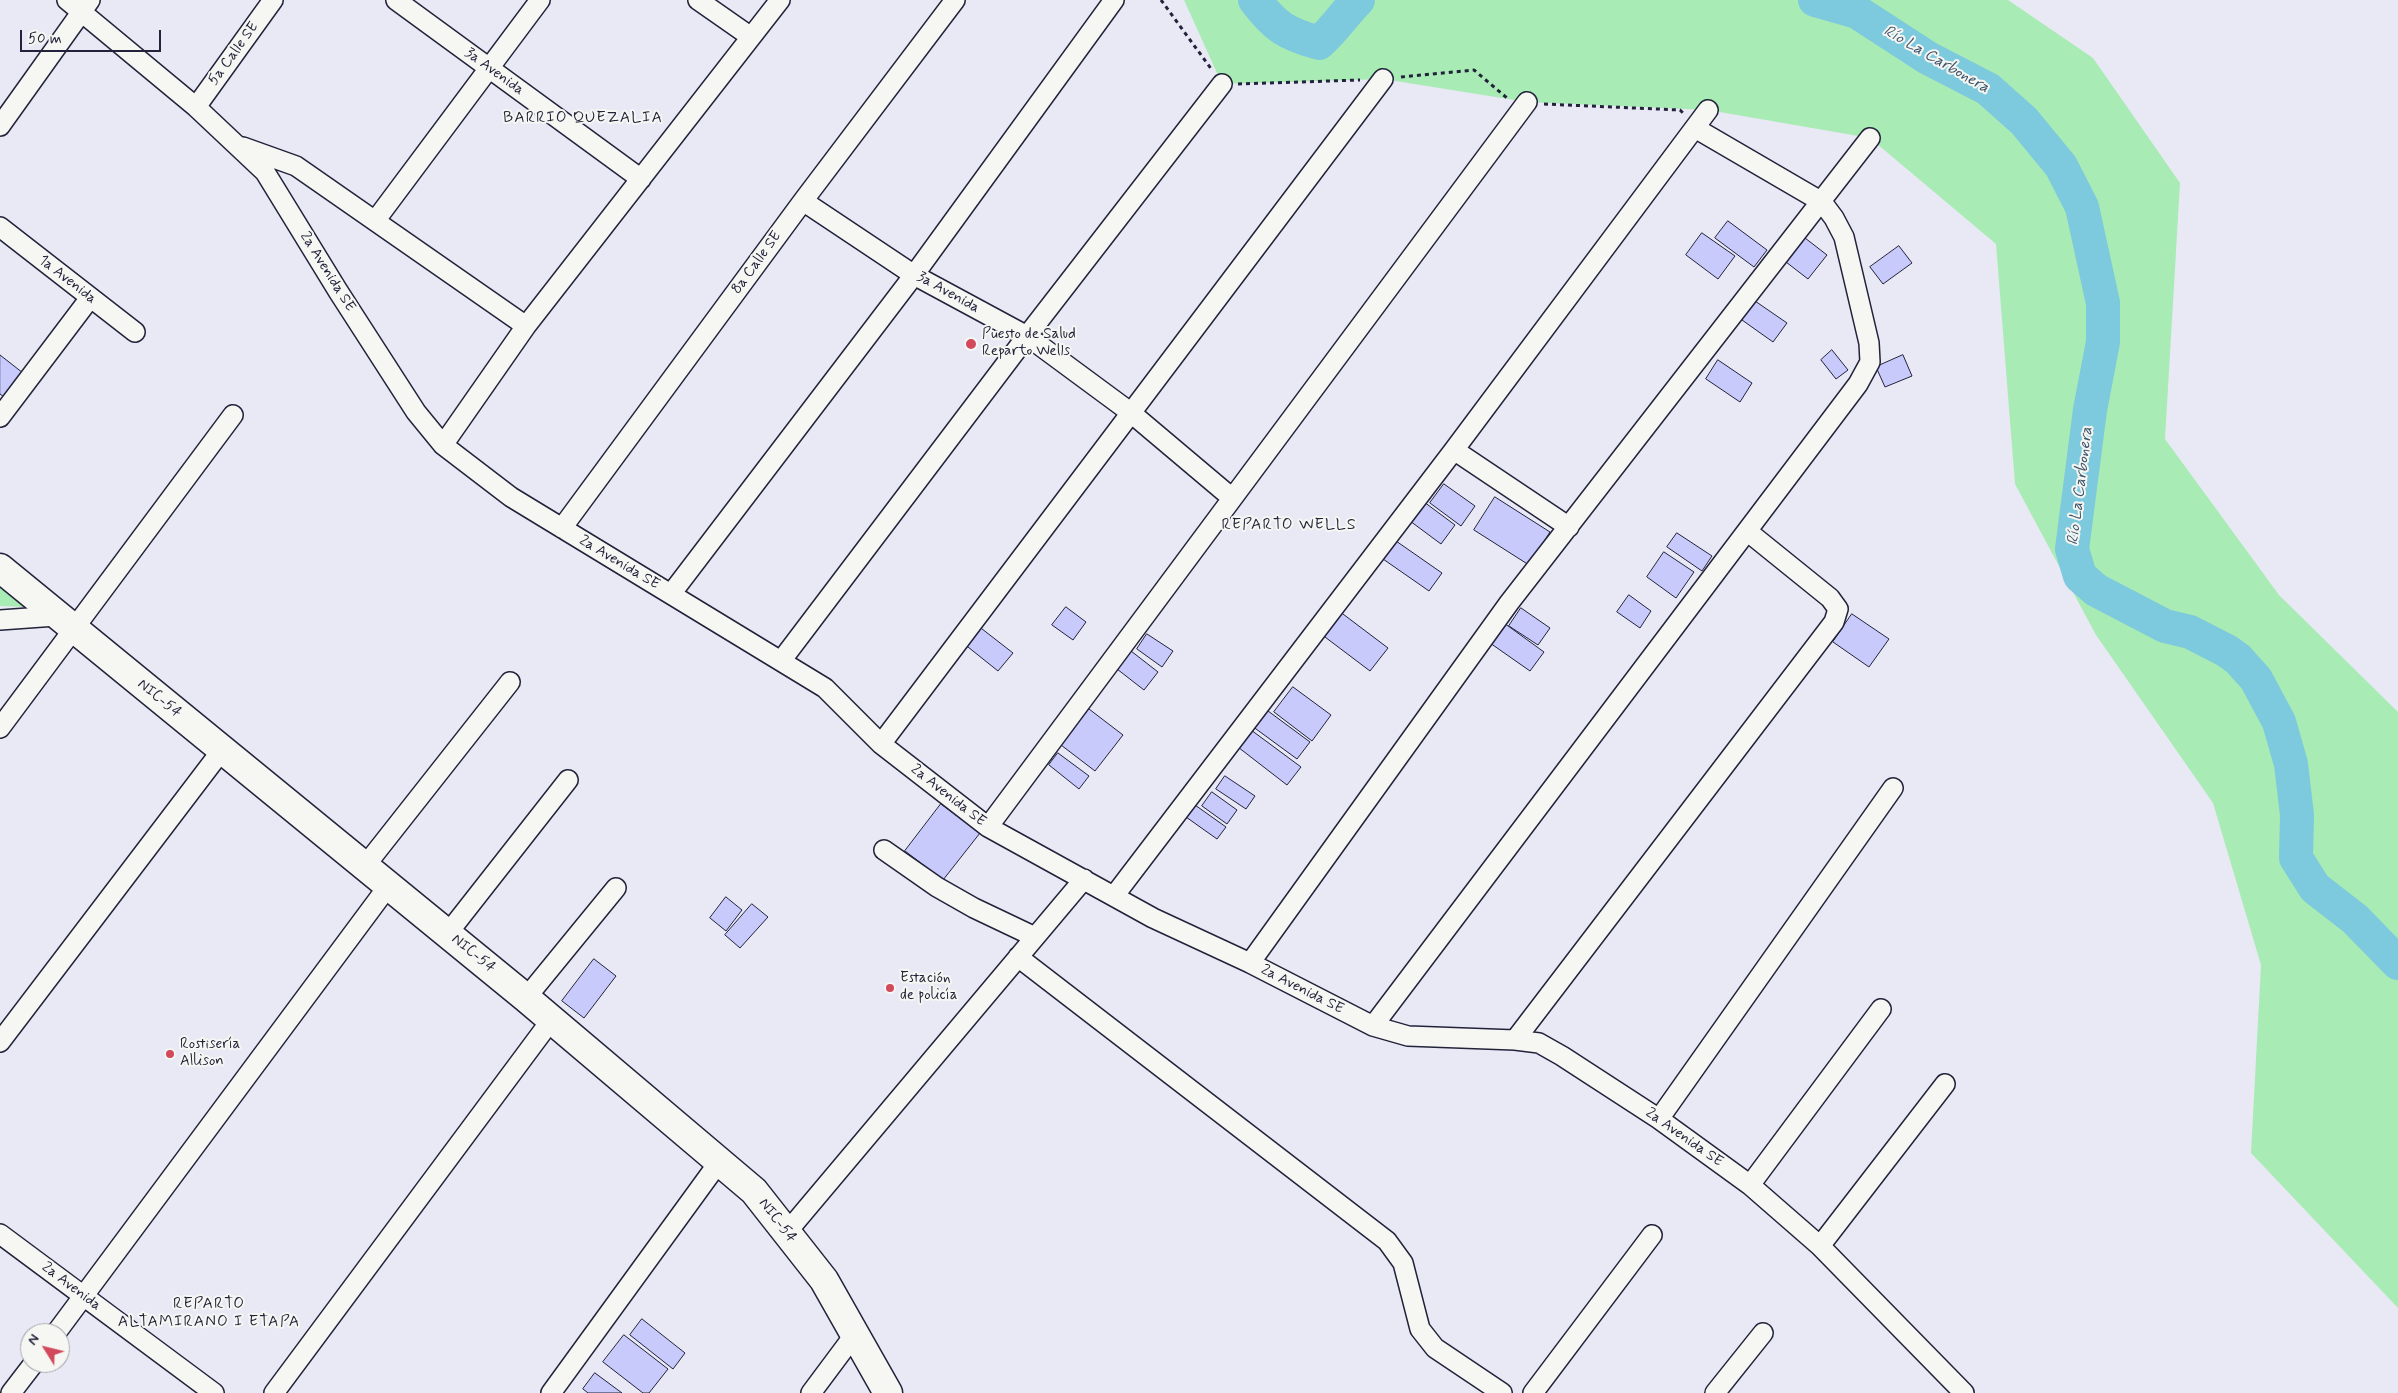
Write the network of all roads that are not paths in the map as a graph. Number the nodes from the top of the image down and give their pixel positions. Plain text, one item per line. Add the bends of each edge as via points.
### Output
1 (273, 0) edge
2 (396, 0) edge
3 (540, 0) edge
4 (698, 0) edge
5 (780, 0) edge
6 (955, 0) edge
7 (1114, 0) edge
8 (79, 4) edge
9 (751, 37) junction
10 (489, 68) junction
11 (1383, 79) road end
12 (1222, 84) road end
13 (1527, 102) dead end
14 (196, 107) junction
15 (1708, 110) dead end
16 (0, 126) edge
17 (1695, 128) junction
18 (1870, 138) dead end
19 (235, 144) junction
20 (641, 179) junction
21 (803, 201) junction
22 (1822, 202) junction
23 (375, 221) junction
24 (0, 227) edge
25 (914, 275) junction
26 (90, 298) junction
27 (526, 326) junction
28 (135, 332) dead end
29 (1027, 336) junction
30 (1130, 412) junction
31 (233, 415) dead end
32 (0, 418) edge
33 (443, 445) junction
34 (1454, 450) junction
35 (1232, 498) junction
36 (1569, 526) junction
37 (562, 528) junction
38 (1747, 531) junction
39 (0, 568) edge
40 (671, 594) junction
41 (0, 620) edge
42 (65, 623) junction
43 (781, 661) junction
44 (510, 682) dead end
45 (0, 728) edge
46 (881, 744) junction
47 (222, 750) junction
48 (568, 780) dead end
49 (1893, 788) dead end
50 (988, 827) junction
51 (884, 850) dead end
52 (366, 866) junction
53 (1084, 879) junction
54 (389, 885) junction
55 (616, 888) dead end
56 (1114, 896) junction
57 (448, 933) junction
58 (1035, 937) junction
59 (1018, 957) junction
60 (1250, 963) junction
61 (526, 998) junction
62 (1881, 1009) dead end
63 (552, 1020) junction
64 (1373, 1026) junction
65 (1515, 1040) junction
66 (0, 1042) edge
67 (1945, 1084) dead end
68 (1659, 1119) junction
69 (719, 1162) junction
70 (1750, 1185) junction
71 (787, 1232) junction
72 (0, 1234) edge
73 (1652, 1235) dead end
74 (1820, 1246) junction
75 (84, 1296) junction
76 (64, 1323) edge
77 (1764, 1333) dead end
78 (855, 1334) junction
79 (27, 1373) edge
80 (12, 1393) edge
81 (214, 1393) edge
82 (274, 1393) edge
83 (551, 1393) edge
84 (811, 1393) edge
85 (888, 1393) edge
86 (1502, 1393) edge
87 (1533, 1393) edge
88 (1715, 1393) edge
89 (1964, 1393) edge

1 - 14 street, 5a Calle SE
2 - 10 street, 3a Avenida
3 - 10 street
4 - 9 street
5 - 9 street
6 - 21 street, 8a Calle SE
7 - 25 street
8 - 14 street, 2a Avenida SE
8 - 16 street
9 - 20 street
10 - 20 street, 3a Avenida
10 - 23 street
11 - 30 street
12 - 29 street
13 - 35 street
14 - 19 street, 2a Avenida SE
15 - 17 street
17 - 22 street
17 - 34 street
18 - 22 street
19 - 23 street via 296,166
19 - 33 street, 2a Avenida SE via 265,172 416,412
20 - 27 street
21 - 25 street, 3a Avenida
21 - 37 street, 8a Calle SE
22 - 36 street
22 - 38 street via 1844,237 1869,343 1870,362 1858,384
23 - 27 street
24 - 26 street, 1a Avenida
25 - 29 street, 3a Avenida
25 - 40 street
26 - 28 street, 1a Avenida
26 - 32 street
27 - 33 street
29 - 30 street, 3a Avenida
29 - 43 street
30 - 35 street, 3a Avenida
30 - 46 street
31 - 42 street
33 - 37 street, 2a Avenida SE via 512,497
34 - 36 street
34 - 56 street
35 - 50 street
36 - 60 street
37 - 40 street, 2a Avenida SE
38 - 64 street
38 - 65 street via 1830,598 1838,609 1834,622
39 - 42 main road, NIC-54 / NIC-54
40 - 43 street, 2a Avenida SE
41 - 42 street
42 - 45 street
42 - 47 main road, NIC-54 / NIC-54
43 - 46 street, 2a Avenida SE via 825,688
44 - 52 street
46 - 50 street, 2a Avenida SE
47 - 52 main road, NIC-54 / NIC-54
47 - 66 street
48 - 57 street
49 - 68 street
50 - 53 street, 2a Avenida SE
51 - 58 street via 937,887
52 - 54 main road, NIC-54 / NIC-54
53 - 56 street, 2a Avenida SE
53 - 58 street
54 - 57 main road, NIC-54 / NIC-54
54 - 75 street
55 - 61 street
56 - 60 street, 2a Avenida SE
57 - 61 main road, NIC-54 / NIC-54
58 - 59 street
59 - 71 street
59 - 86 street via 1387,1241 1403,1263 1420,1329 1435,1348
60 - 64 street, 2a Avenida SE
61 - 63 main road, NIC-54 / NIC-54
62 - 70 street
63 - 69 main road, NIC-54 / NIC-54
63 - 82 street
64 - 65 street, 2a Avenida SE via 1408,1036
65 - 68 street, 2a Avenida SE via 1539,1043
67 - 74 street
68 - 70 street, 2a Avenida SE
69 - 71 main road, NIC-54 / NIC-54 via 754,1191
69 - 83 street
70 - 74 street, 2a Avenida SE
71 - 78 main road, NIC-54 / NIC-54 via 824,1280
72 - 75 street, 2a Avenida
73 - 87 street
74 - 89 street, 2a Avenida SE
75 - 76 street
75 - 81 street, 2a Avenida
77 - 88 street
78 - 84 street
78 - 85 main road, NIC-54 / NIC-54
79 - 80 street

